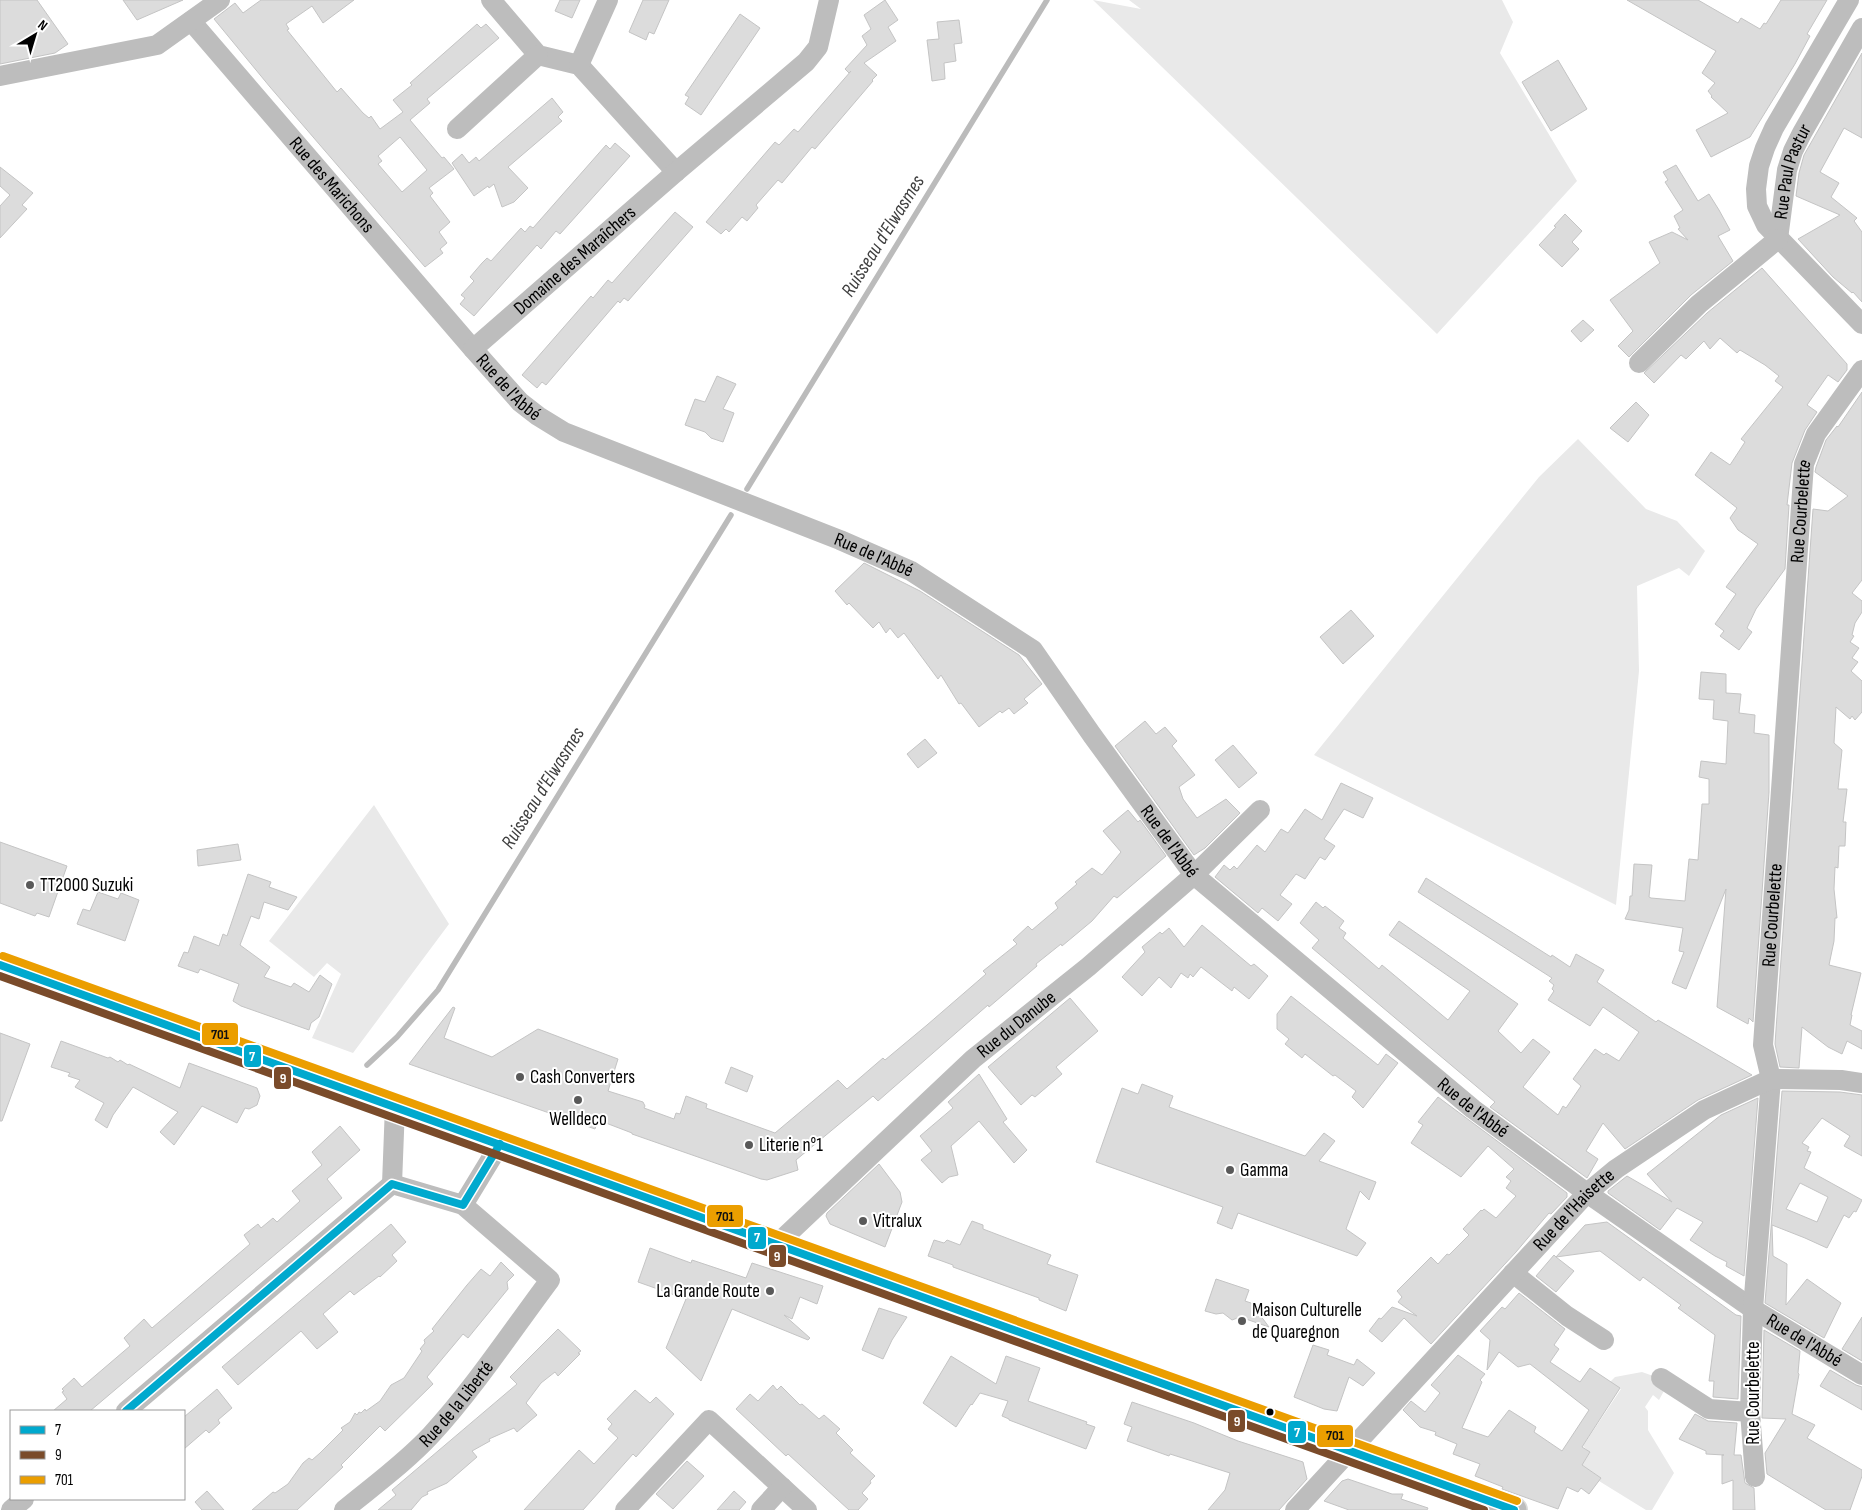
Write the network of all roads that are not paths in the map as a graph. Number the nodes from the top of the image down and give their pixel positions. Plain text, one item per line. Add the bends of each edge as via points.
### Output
1 (220, 0) edge
2 (491, 0) edge
3 (608, 0) edge
4 (829, 0) edge
5 (1849, 0) edge
6 (191, 20) junction
7 (1862, 28) edge
8 (538, 55) junction
9 (580, 64) junction
10 (0, 76) edge
11 (1794, 95) junction
12 (1816, 108) junction
13 (457, 129) dead end
14 (676, 172) junction
15 (1778, 239) junction
16 (1862, 324) edge
17 (473, 349) junction
18 (1639, 363) dead end
19 (1862, 370) edge
20 (1260, 810) dead end
21 (1194, 875) junction
22 (0, 965) edge
23 (1771, 1079) junction
24 (1862, 1083) edge
25 (394, 1106) junction
26 (500, 1144) junction
27 (392, 1184) junction
28 (1587, 1193) junction
29 (463, 1205) junction
30 (777, 1244) junction
31 (1514, 1273) junction
32 (1753, 1309) junction
33 (1604, 1340) dead end
34 (1862, 1375) edge
35 (1661, 1378) dead end
36 (127, 1410) edge
37 (1750, 1412) junction
38 (1350, 1451) junction
39 (1755, 1477) dead end
40 (782, 1487) junction
41 (23, 1500) edge
42 (11, 1510) edge
43 (344, 1510) edge
44 (625, 1510) edge
45 (761, 1510) edge
46 (807, 1510) edge
47 (1295, 1510) edge
48 (1514, 1510) edge

1 - 6 street
2 - 8 street
3 - 9 street
4 - 14 street, Domaine des Maraîchers via 818,47 806,62
5 - 11 street, Rue Paul Pastur
6 - 10 street via 157,45
6 - 17 street, Rue des Marichons
7 - 12 street, Rue Paul Pastur
8 - 9 street
8 - 13 street
9 - 14 street
11 - 12 street, Rue Paul Pastur
11 - 15 street, Rue Paul Pastur via 1765,148 1756,189 1757,206 1766,225
12 - 15 street, Rue Paul Pastur via 1793,151 1787,170
14 - 17 street, Domaine des Maraîchers
15 - 16 street, Rue Paul Pastur
15 - 18 street via 1699,304
17 - 21 street, Rue de l'Abbé via 520,402 564,432 911,571 1033,650
19 - 23 street, Rue Courbelette via 1816,434 1804,464 1763,1045
20 - 21 street, Rue du Danube
21 - 28 street, Rue de l'Abbé via 1473,1109
21 - 30 street, Rue du Danube via 1088,967 972,1059
22 - 25 main road
23 - 24 street, Rue de l'Haisette
23 - 28 street, Rue de l'Haisette via 1704,1110 1616,1169
23 - 32 street, Rue Courbelette
25 - 26 main road
25 - 27 street
26 - 29 street
26 - 30 main road
27 - 29 street
27 - 36 street
28 - 31 street, Rue de l'Haisette
28 - 32 street, Rue de l'Abbé
29 - 43 street, Rue de la Liberté via 550,1280 430,1437
30 - 38 main road
31 - 33 street via 1567,1316
31 - 38 street, Rue de l'Haisette
32 - 34 street, Rue de l'Abbé
32 - 37 street, Rue Courbelette
35 - 37 street via 1709,1409
37 - 39 street, Rue Courbelette
38 - 47 street, Rue de l'Haisette
38 - 48 main road
40 - 44 street via 709,1420
40 - 45 street
40 - 46 street
41 - 42 street

